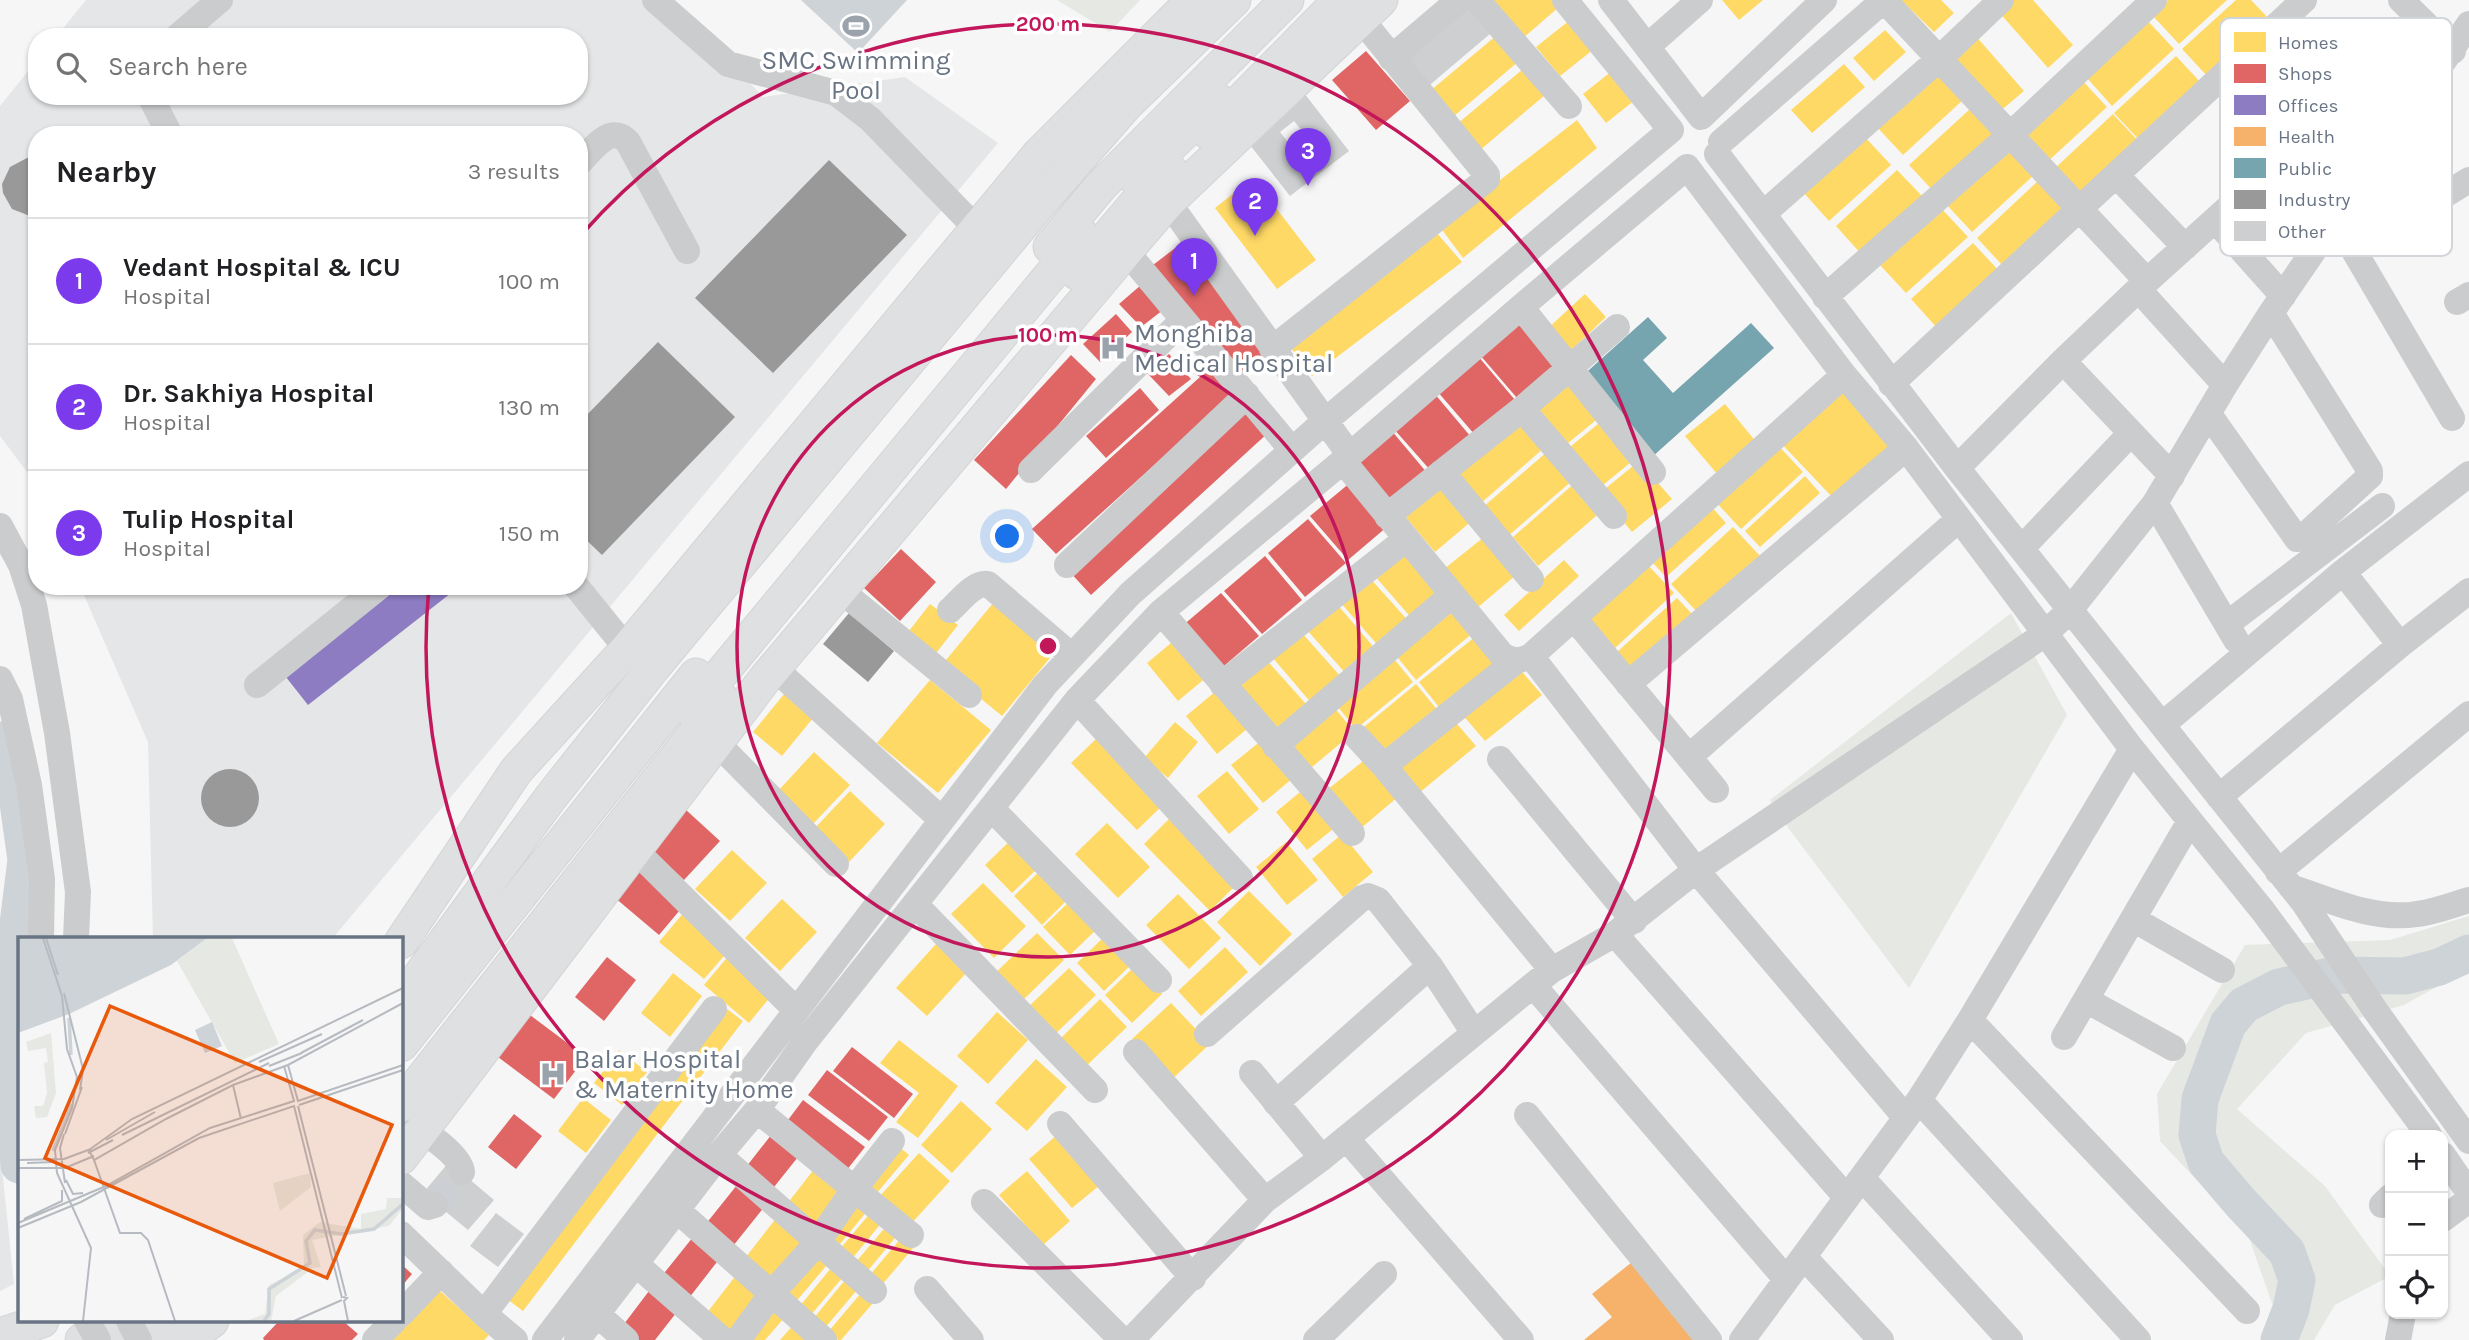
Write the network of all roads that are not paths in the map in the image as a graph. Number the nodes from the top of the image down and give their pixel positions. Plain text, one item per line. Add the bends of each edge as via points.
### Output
1 (220, 0) edge
2 (654, 0) edge
3 (1193, 0) edge
4 (1234, 0) edge
5 (1287, 0) edge
6 (1315, 0) edge
7 (1459, 0) edge
8 (1477, 0) edge
9 (1565, 0) edge
10 (1611, 0) edge
11 (1700, 0) edge
12 (1824, 0) edge
13 (1884, 0) edge
14 (2001, 0) edge
15 (2154, 0) edge
16 (2304, 0) edge
17 (2401, 0) edge
18 (1361, 6) edge
19 (2285, 18) edge
20 (2419, 18) edge
21 (2469, 24) edge
22 (187, 28) edge
23 (1648, 46) junction
24 (2453, 51) edge
25 (1391, 58) junction
26 (1938, 59) junction
27 (2220, 78) edge
28 (155, 105) edge
29 (1569, 106) dead end
30 (1701, 117) junction
31 (165, 126) edge
32 (1671, 131) junction
33 (2010, 135) junction
34 (1719, 148) junction
35 (588, 154) edge
36 (1687, 167) junction
37 (2116, 174) junction
38 (2469, 180) edge
39 (2452, 191) edge
40 (1168, 202) junction
41 (2080, 209) junction
42 (1763, 214) junction
43 (2220, 215) edge
44 (2215, 220) junction
45 (2220, 227) edge
46 (977, 229) junction
47 (2185, 247) junction
48 (687, 251) dead end
49 (1126, 251) junction
50 (2242, 256) edge
51 (2311, 256) edge
52 (2357, 256) edge
53 (2143, 286) junction
54 (1825, 297) junction
55 (2277, 304) junction
56 (1521, 307) junction
57 (1184, 320) junction
58 (1617, 327) dead end
59 (1272, 349) junction
60 (2063, 361) junction
61 (1569, 369) junction
62 (1844, 375) junction
63 (1891, 384) junction
64 (2225, 384) junction
65 (1247, 395) junction
66 (1522, 409) junction
67 (2208, 413) junction
68 (2452, 418) dead end
69 (1324, 422) junction
70 (2131, 433) junction
71 (1906, 448) junction
72 (1292, 450) junction
73 (1346, 458) junction
74 (1957, 468) junction
75 (1031, 470) dead end
76 (1442, 472) junction
77 (1653, 472) dead end
78 (2469, 474) edge
79 (2172, 476) junction
80 (2155, 503) junction
81 (2382, 506) dead end
82 (1387, 516) junction
83 (1614, 516) dead end
84 (1959, 519) junction
85 (0, 526) edge
86 (1405, 540) junction
87 (2022, 548) junction
88 (0, 555) edge
89 (1067, 565) dead end
90 (2343, 572) junction
91 (1531, 579) dead end
92 (28, 587) edge
93 (840, 590) junction
94 (2469, 591) edge
95 (31, 595) edge
96 (369, 595) edge
97 (583, 595) edge
98 (1452, 595) junction
99 (950, 610) dead end
100 (2070, 610) junction
101 (1161, 612) junction
102 (1574, 618) junction
103 (2227, 625) junction
104 (2045, 634) junction
105 (2400, 645) junction
106 (627, 649) junction
107 (2245, 655) junction
108 (1072, 656) junction
109 (1524, 658) junction
110 (774, 668) junction
111 (0, 679) edge
112 (1222, 684) junction
113 (1628, 684) junction
114 (257, 685) dead end
115 (970, 695) dead end
116 (1077, 700) junction
117 (2469, 714) edge
118 (2162, 725) junction
119 (0, 730) edge
120 (1357, 737) dead end
121 (716, 742) junction
122 (1276, 746) junction
123 (2132, 749) junction
124 (1689, 757) junction
125 (1500, 759) dead end
126 (1384, 766) junction
127 (1716, 790) dead end
128 (2219, 797) junction
129 (991, 808) junction
130 (941, 819) junction
131 (2190, 821) junction
132 (1352, 833) dead end
133 (634, 849) junction
134 (836, 864) dead end
135 (1696, 870) junction
136 (1240, 878) dead end
137 (2291, 887) junction
138 (2469, 900) edge
139 (915, 904) junction
140 (2133, 919) junction
141 (1624, 927) junction
142 (26, 937) edge
143 (41, 937) edge
144 (63, 937) edge
145 (76, 937) edge
146 (402, 941) edge
147 (1430, 966) junction
148 (2222, 970) dead end
149 (1543, 978) junction
150 (1159, 980) dead end
151 (402, 999) edge
152 (2086, 1000) junction
153 (713, 1009) dead end
154 (796, 1010) junction
155 (1970, 1020) junction
156 (1474, 1033) junction
157 (1207, 1034) dead end
158 (2064, 1037) dead end
159 (402, 1044) edge
160 (2173, 1048) dead end
161 (1136, 1052) dead end
162 (1252, 1073) dead end
163 (402, 1075) edge
164 (1095, 1090) dead end
165 (1276, 1103) junction
166 (402, 1104) edge
167 (1912, 1109) junction
168 (757, 1110) junction
169 (1527, 1115) dead end
170 (412, 1123) edge
171 (1060, 1124) dead end
172 (2425, 1130) edge
173 (1346, 1138) junction
174 (892, 1141) dead end
175 (2469, 1141) edge
176 (402, 1155) edge
177 (719, 1156) junction
178 (1322, 1158) junction
179 (2448, 1162) edge
180 (462, 1171) dead end
181 (402, 1185) edge
182 (855, 1188) junction
183 (1854, 1188) junction
184 (2469, 1193) edge
185 (1265, 1200) junction
186 (2469, 1200) edge
187 (984, 1202) dead end
188 (435, 1205) dead end
189 (678, 1211) junction
190 (2448, 1215) edge
191 (911, 1234) dead end
192 (402, 1235) edge
193 (817, 1243) junction
194 (1804, 1257) junction
195 (637, 1265) junction
196 (441, 1272) junction
197 (1384, 1274) dead end
198 (1193, 1278) junction
199 (1786, 1279) junction
200 (927, 1289) dead end
201 (874, 1291) dead end
202 (772, 1293) junction
203 (2247, 1311) dead end
204 (402, 1313) edge
205 (484, 1314) junction
206 (597, 1314) junction
207 (2402, 1319) edge
208 (39, 1322) edge
209 (88, 1322) edge
210 (127, 1322) edge
211 (129, 1322) edge
212 (175, 1322) edge
213 (211, 1322) edge
214 (393, 1322) edge
215 (0, 1335) edge
216 (1752, 1336) edge
217 (511, 1339) edge
218 (82, 1340) edge
219 (98, 1340) edge
220 (138, 1340) edge
221 (186, 1340) edge
222 (375, 1340) edge
223 (545, 1340) edge
224 (577, 1340) edge
225 (626, 1340) edge
226 (723, 1340) edge
227 (738, 1340) edge
228 (824, 1340) edge
229 (971, 1340) edge
230 (1122, 1340) edge
231 (1131, 1340) edge
232 (1316, 1340) edge
233 (1521, 1340) edge
234 (1709, 1340) edge
235 (1881, 1340) edge
236 (2010, 1340) edge
237 (2138, 1340) edge
238 (2398, 1340) edge

1 - 22 street
2 - 46 street via 728,64 815,86 852,104
3 - 46 main road via 1039,154
4 - 151 main road via 1126,105 1036,208 551,797
5 - 159 main road via 1091,198 821,518
6 - 163 main road via 1080,240 617,799
7 - 25 street
8 - 29 street
9 - 32 street
10 - 23 street
11 - 23 street
12 - 30 street
13 - 26 street
13 - 34 street
14 - 26 street
15 - 33 street
16 - 19 street
17 - 20 street
18 - 25 street
18 - 40 main road
18 - 166 main road via 1136,203 692,736
21 - 24 street
23 - 30 street
25 - 59 street via 1487,179
26 - 33 street
26 - 42 street
27 - 37 street
28 - 31 street
30 - 32 street via 1684,119
30 - 34 street via 1715,126
32 - 36 street via 1672,155
32 - 69 street
33 - 41 street
33 - 54 street
34 - 36 street via 1710,164
34 - 42 street
35 - 48 street via 606,136 622,135
36 - 56 street
36 - 62 street
37 - 41 street
37 - 47 street
38 - 39 street
40 - 49 main road
40 - 59 street
41 - 53 street
41 - 63 street
42 - 54 street
43 - 44 street
44 - 45 street
44 - 47 street
46 - 106 main road
47 - 53 street
49 - 57 street
49 - 93 main road
50 - 55 street
51 - 55 street
52 - 68 street
53 - 60 street
53 - 64 street
54 - 63 street
55 - 64 street
55 - 67 street via 2370,477 2297,539
56 - 61 street
56 - 73 street
57 - 65 street
57 - 75 street
58 - 61 street
59 - 69 street
60 - 70 street
60 - 74 street
61 - 66 street
61 - 77 street
62 - 71 street
62 - 102 street
63 - 74 street
64 - 67 street
65 - 72 street
65 - 89 street
66 - 76 street
66 - 83 street
67 - 79 street
69 - 72 street
69 - 73 street
70 - 79 street
70 - 87 street
71 - 84 street
71 - 113 street
72 - 108 street via 1130,594
73 - 82 street
73 - 101 street
74 - 87 street
76 - 82 street
76 - 91 street
78 - 90 street
79 - 80 street
80 - 100 street
80 - 103 street
81 - 103 street
82 - 86 street
84 - 104 street
84 - 124 street
85 - 92 street
86 - 98 street
86 - 112 street
87 - 100 street
88 - 144 street via 19,609 57,827 65,900
90 - 105 street
90 - 107 street
93 - 110 main road
93 - 115 street
94 - 105 street
95 - 145 street via 57,733 78,892
96 - 114 street
97 - 106 street
98 - 109 street via 1502,655
98 - 122 street
99 - 108 street via 977,586 988,584
100 - 104 street
100 - 118 street
101 - 112 street
101 - 116 street
102 - 109 street
102 - 113 street
103 - 107 street
104 - 123 street
104 - 135 street
105 - 128 street
106 - 146 main road via 516,771
107 - 118 street
108 - 130 street
109 - 126 street
109 - 135 street
110 - 121 main road
110 - 130 street
111 - 143 street via 10,699 29,785 43,879
112 - 122 street
113 - 124 street
116 - 129 street
116 - 136 street
117 - 137 street
118 - 128 street
119 - 142 street via 30,889
120 - 126 street
121 - 133 main road
121 - 134 street
122 - 132 street
123 - 131 street
123 - 155 street
124 - 127 street
125 - 141 street
126 - 149 street
128 - 137 street
129 - 139 street
129 - 150 street
130 - 154 street
131 - 140 street
131 - 172 street via 2263,911
133 - 154 street
133 - 170 main road
135 - 141 street
135 - 167 street
137 - 138 street via 2353,908 2393,915 2416,915
137 - 175 street
139 - 164 street
139 - 168 street via 804,1042
140 - 148 street
140 - 152 street
141 - 149 street
141 - 183 street
147 - 156 street
147 - 157 street via 1378,900 1368,896
147 - 165 street
149 - 156 street
149 - 199 street
152 - 158 street
152 - 160 street
153 - 205 street
154 - 223 street
155 - 167 street
155 - 203 street
156 - 173 street
161 - 185 street
162 - 165 street
165 - 178 street
167 - 183 street
167 - 237 street
168 - 177 street
168 - 182 street
169 - 234 street
170 - 176 main road
170 - 180 street via 459,1162
171 - 198 street
173 - 178 street
173 - 233 street
174 - 182 street
177 - 189 street
177 - 193 street
178 - 185 street
179 - 184 street
181 - 188 street via 425,1205
182 - 191 street
182 - 193 street
183 - 194 street
183 - 236 street
185 - 198 street
186 - 190 street
187 - 230 street
189 - 195 street
189 - 202 street
192 - 196 street
193 - 201 street
193 - 202 street
194 - 199 street
194 - 235 street
195 - 206 street
195 - 226 street
196 - 204 street
196 - 205 street
197 - 232 street
198 - 231 street
199 - 216 street
200 - 229 street
202 - 227 street
202 - 228 street
205 - 217 street
206 - 224 street
206 - 225 street
207 - 238 street
208 - 215 main road
209 - 219 street, bridge
210 - 218 main road
211 - 220 street, bridge
212 - 220 main road
213 - 221 main road
214 - 222 street

